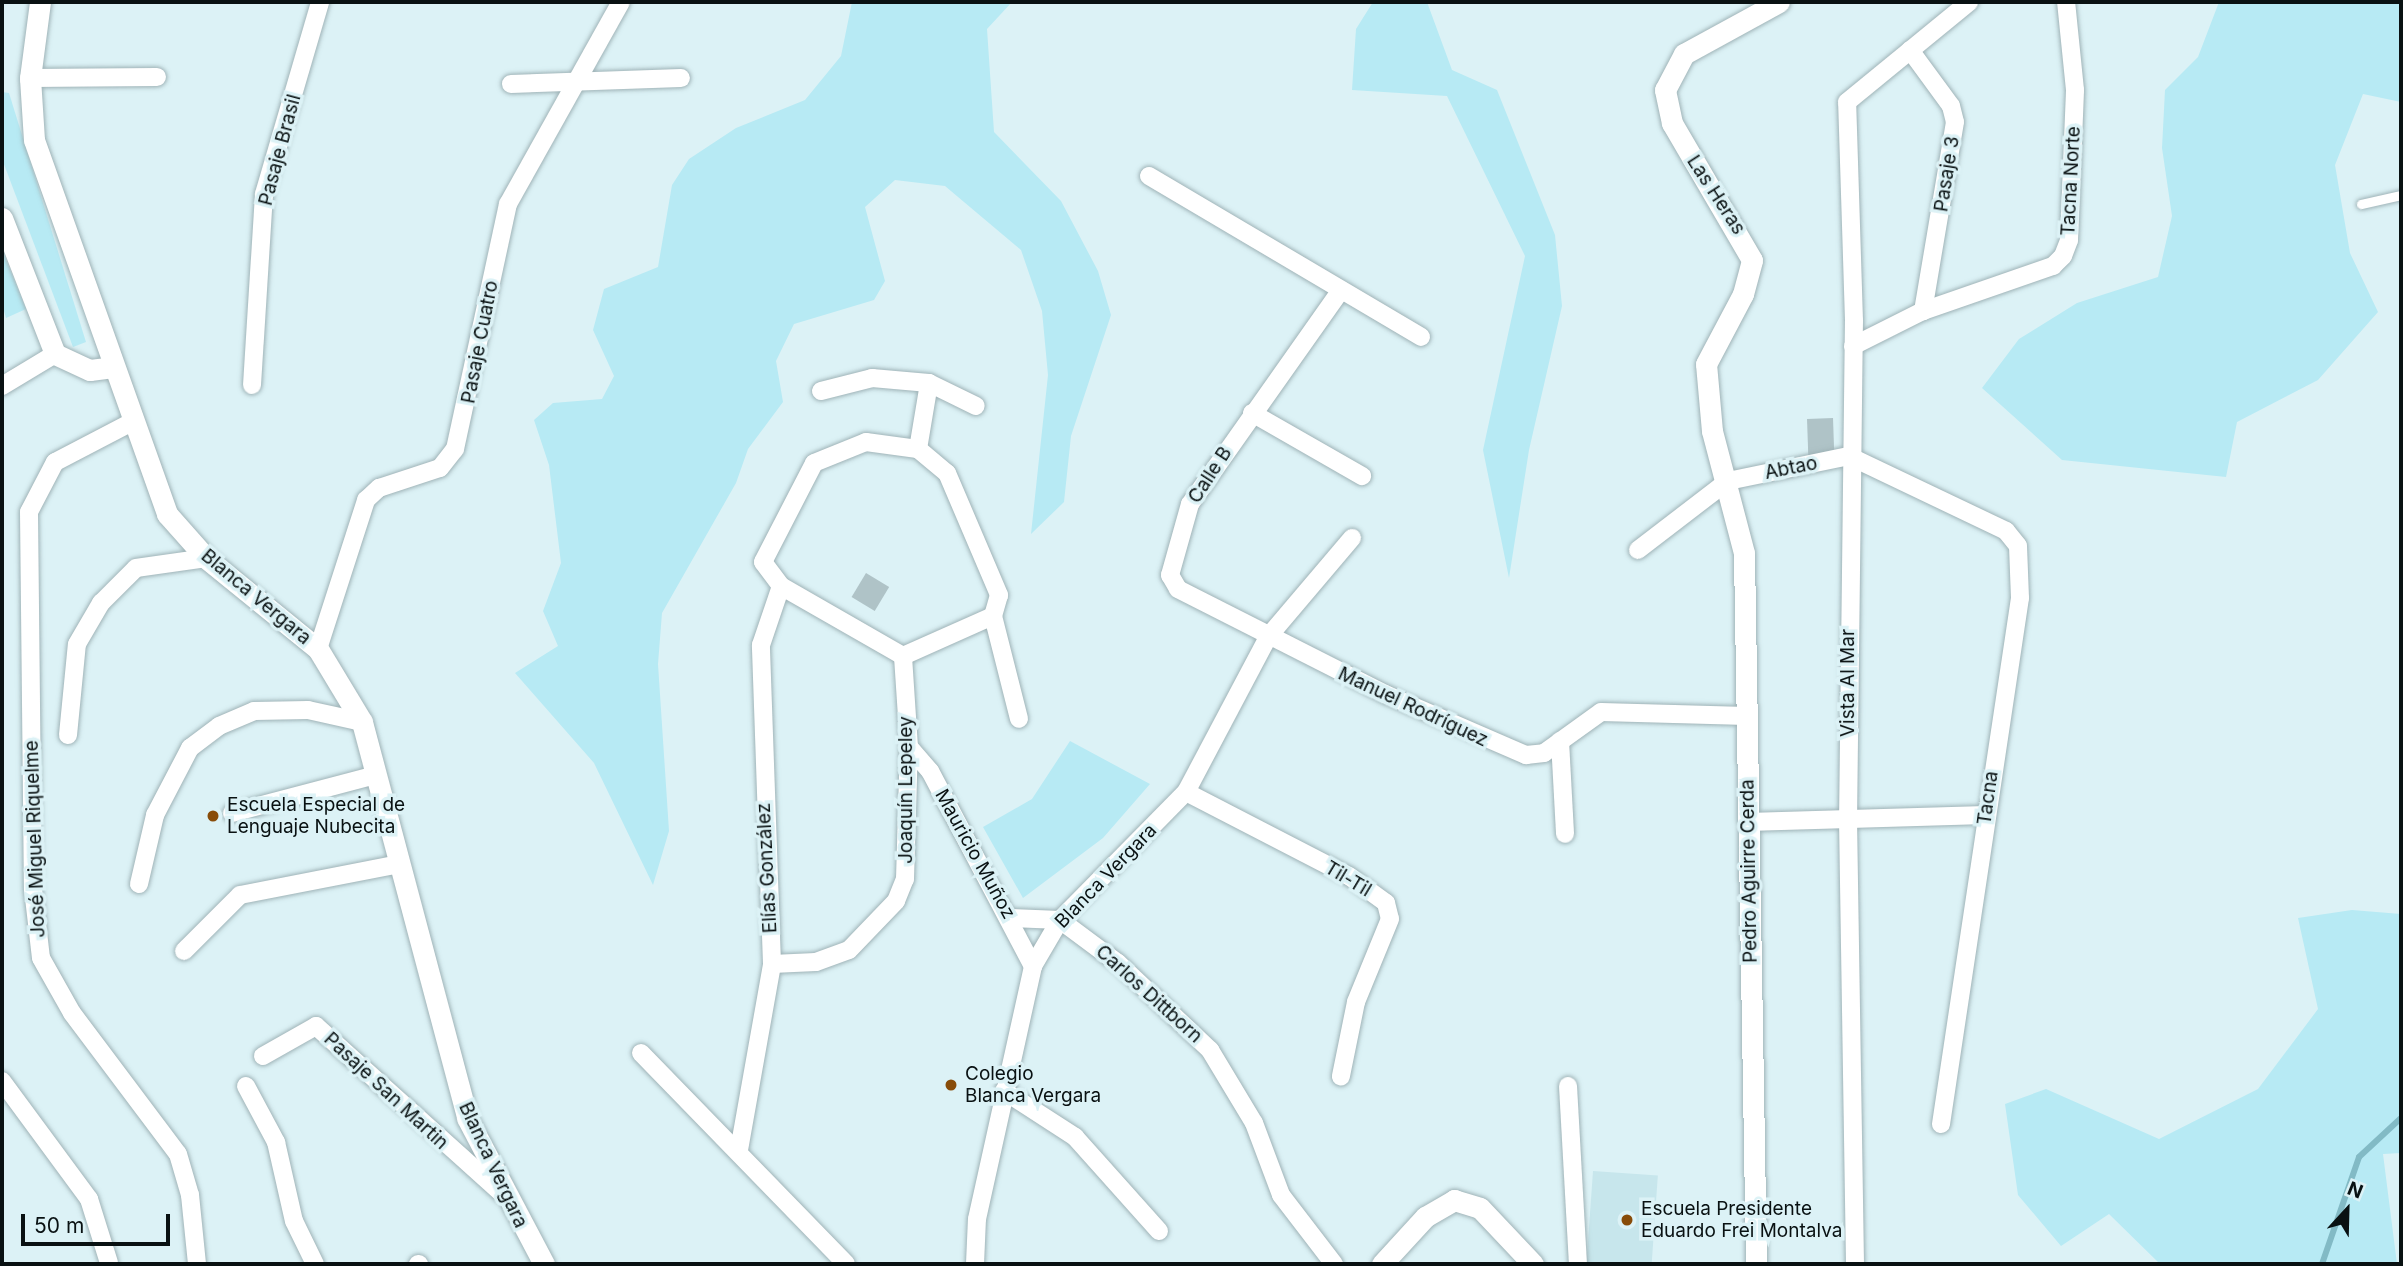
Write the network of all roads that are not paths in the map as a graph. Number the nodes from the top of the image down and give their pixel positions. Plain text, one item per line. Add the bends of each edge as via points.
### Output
1 (40, 2) edge
2 (320, 2) edge
3 (621, 2) edge
4 (1779, 2) edge
5 (1969, 2) edge
6 (2066, 2) edge
7 (1910, 50) junction
8 (157, 77) dead end
9 (30, 78) junction
10 (681, 78) dead end
11 (575, 80) junction
12 (511, 84) dead end
13 (1149, 176) dead end
14 (2401, 195) edge
15 (2361, 204) dead end
16 (2, 218) edge
17 (1341, 290) junction
18 (1923, 311) junction
19 (1421, 337) dead end
20 (1853, 346) junction
21 (55, 354) junction
22 (113, 368) junction
23 (929, 383) junction
24 (252, 385) dead end
25 (2, 386) edge
26 (821, 391) dead end
27 (976, 406) dead end
28 (1252, 414) junction
29 (132, 422) junction
30 (918, 449) junction
31 (1849, 456) junction
32 (1362, 476) dead end
33 (1728, 481) junction
34 (1352, 538) dead end
35 (1639, 550) dead end
36 (205, 558) junction
37 (780, 586) junction
38 (993, 616) junction
39 (1268, 637) junction
40 (318, 649) junction
41 (903, 656) junction
42 (1747, 716) junction
43 (1019, 719) dead end
44 (362, 722) junction
45 (68, 734) dead end
46 (1560, 741) junction
47 (909, 747) junction
48 (376, 775) junction
49 (1186, 792) junction
50 (232, 813) dead end
51 (1984, 815) junction
52 (1748, 822) junction
53 (1848, 822) junction
54 (1564, 834) dead end
55 (395, 865) junction
56 (139, 884) dead end
57 (1011, 918) junction
58 (1060, 920) junction
59 (184, 951) dead end
60 (772, 964) junction
61 (1033, 966) junction
62 (641, 1053) dead end
63 (263, 1056) dead end
64 (1341, 1076) dead end
65 (2, 1081) edge
66 (246, 1086) dead end
67 (1568, 1086) dead end
68 (1004, 1091) junction
69 (1941, 1124) dead end
70 (738, 1150) junction
71 (504, 1195) junction
72 (1159, 1231) dead end
73 (109, 1263) edge
74 (197, 1264) edge
75 (315, 1264) edge
76 (544, 1264) edge
77 (846, 1264) edge
78 (975, 1264) edge
79 (1335, 1264) edge
80 (1382, 1264) edge
81 (1533, 1264) edge
82 (1578, 1264) edge
83 (1756, 1264) edge
84 (1854, 1264) edge

1 - 9 street, Blanca Vergara
2 - 24 street, Pasaje Brasil via 264,194
3 - 11 street, Pasaje Cuatro
4 - 33 street, Las Heras via 1684,54 1665,90 1672,123 1752,260 1747,285 1706,364 1712,431
5 - 7 street
6 - 18 street, Tacna Norte via 2075,90 2069,240 2063,256 2053,266
7 - 18 street, Pasaje 3 via 1951,106 1955,122
7 - 20 street, Vista Al Mar via 1847,102
8 - 9 street
9 - 22 street, Blanca Vergara via 34,140
10 - 11 street
11 - 12 street
11 - 40 street, Pasaje Cuatro via 508,204 455,449 440,468 379,488 366,499
13 - 17 street
14 - 15 lane
16 - 21 street
17 - 19 street
17 - 28 street, Calle B
18 - 20 street, Tacna Norte
20 - 31 street, Vista Al Mar
21 - 22 street via 90,370
21 - 25 street
22 - 29 street, Blanca Vergara
23 - 26 street via 872,378
23 - 27 street
23 - 30 street
28 - 32 street
28 - 39 street, Calle B via 1190,504 1170,575 1178,589
29 - 36 street, Blanca Vergara via 167,514
29 - 74 street, José Miguel Riquelme via 55,462 29,512 33,889 41,958 72,1013 177,1154 190,1195
30 - 37 street via 866,442 814,463 765,549 766,573
30 - 38 street via 947,473 987,562 999,595
31 - 33 street, Abtao
31 - 51 street, Tacna via 2006,531 2020,560
31 - 53 street, Vista Al Mar
33 - 35 street, Abtao
33 - 42 street, Pedro Aguirre Cerda via 1744,553
34 - 39 street, Blanca Vergara
36 - 40 street, Blanca Vergara
36 - 45 street via 136,568 102,603 77,644
37 - 41 street
37 - 60 street, Elías González via 761,657
38 - 41 street
38 - 43 street
39 - 46 street, Manuel Rodríguez via 1507,751 1544,753
39 - 49 street, Blanca Vergara
40 - 44 street, Blanca Vergara
41 - 47 street, Joaquín Lepeley
42 - 46 street, Manuel Rodríguez via 1601,712
42 - 52 street, Pedro Aguirre Cerda
44 - 48 street, Blanca Vergara
44 - 56 street via 308,710 254,710 219,726 190,748 161,804
46 - 54 street
47 - 57 street, Mauricio Muñoz via 930,771
47 - 60 street, Joaquín Lepeley via 905,879 896,901 849,950 816,962
48 - 50 street
48 - 55 street, Blanca Vergara
49 - 58 street, Blanca Vergara
49 - 64 street, Til-Til via 1349,876 1386,904 1390,919 1356,1002
51 - 53 street
51 - 69 street, Tacna
52 - 53 street
52 - 83 street, Pedro Aguirre Cerda
53 - 84 street, Vista Al Mar
55 - 59 street via 240,895
55 - 71 street, Blanca Vergara via 467,1118
57 - 58 street
57 - 61 street, Mauricio Muñoz
58 - 61 street, Blanca Vergara
58 - 79 street, Carlos Dittborn via 1118,963 1210,1049 1254,1123 1281,1195
60 - 70 street, Elías González
61 - 68 street, Blanca Vergara
62 - 70 street
63 - 71 street, Pasaje San Martin via 316,1026
65 - 73 street via 89,1199
66 - 75 street via 276,1142 294,1221
67 - 82 street
68 - 72 street via 1075,1137
68 - 78 street, Blanca Vergara via 977,1219
70 - 77 street
71 - 76 street, Blanca Vergara
80 - 81 street via 1425,1217 1454,1200 1480,1208

